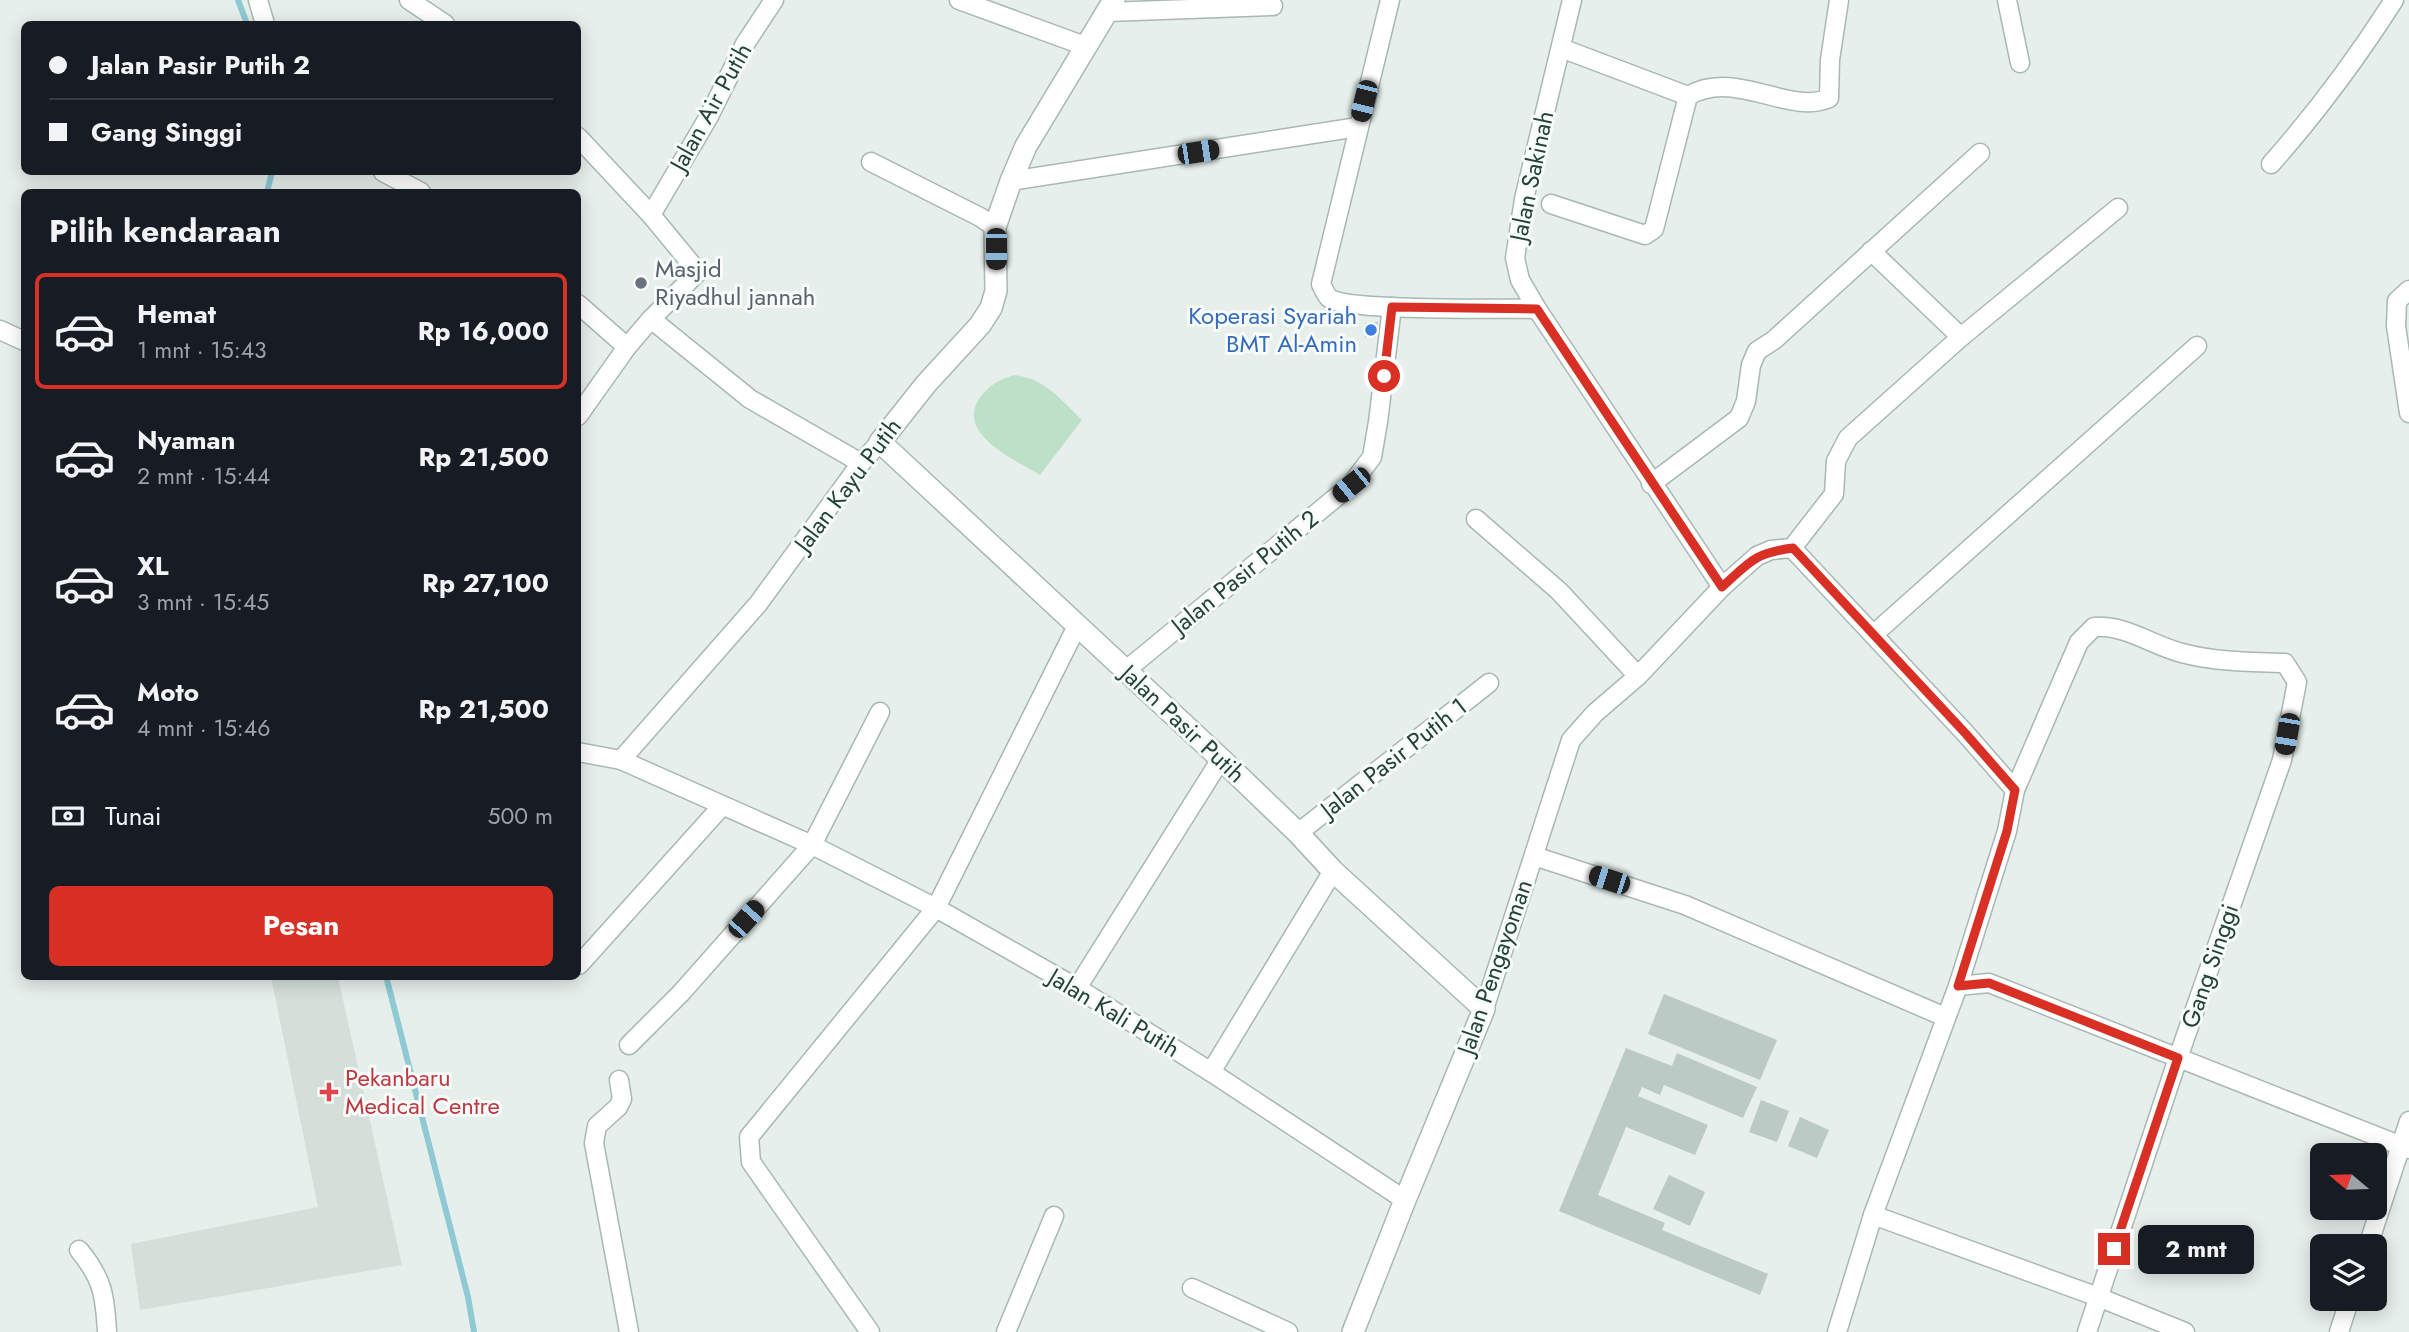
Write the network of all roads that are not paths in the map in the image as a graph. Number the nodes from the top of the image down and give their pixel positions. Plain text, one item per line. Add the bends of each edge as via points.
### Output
1 (258, 0) edge
2 (409, 0) edge
3 (774, 0) edge
4 (959, 0) edge
5 (1390, 0) edge
6 (1573, 0) edge
7 (1839, 0) edge
8 (2007, 0) edge
9 (2394, 0) edge
10 (1110, 6) edge
11 (1273, 6) dead end
12 (264, 21) edge
13 (440, 21) edge
14 (1085, 46) junction
15 (1560, 48) junction
16 (2020, 63) dead end
17 (1688, 96) junction
18 (1358, 127) junction
19 (581, 139) edge
20 (1980, 153) dead end
21 (871, 162) dead end
22 (2271, 164) dead end
23 (389, 175) edge
24 (1011, 181) junction
25 (415, 189) edge
26 (1551, 204) dead end
27 (2118, 208) dead end
28 (651, 215) junction
29 (995, 227) junction
30 (1871, 251) junction
31 (2409, 290) edge
32 (581, 306) edge
33 (1392, 307) junction
34 (1537, 309) junction
35 (651, 319) junction
36 (0, 331) edge
37 (1961, 337) junction
38 (21, 340) edge
39 (2197, 346) dead end
40 (627, 347) junction
41 (581, 412) edge
42 (2409, 413) edge
43 (880, 442) junction
44 (861, 463) junction
45 (1651, 484) junction
46 (1476, 519) dead end
47 (1793, 548) junction
48 (1722, 587) junction
49 (1077, 626) junction
50 (1874, 634) junction
51 (1125, 671) junction
52 (1638, 676) junction
53 (1489, 683) dead end
54 (880, 712) dead end
55 (581, 753) edge
56 (1221, 759) junction
57 (621, 760) junction
58 (2015, 790) junction
59 (722, 806) junction
60 (1298, 833) junction
61 (812, 845) junction
62 (1534, 856) junction
63 (1333, 871) junction
64 (936, 908) junction
65 (581, 963) edge
66 (1958, 986) junction
67 (1077, 988) junction
68 (1484, 1009) junction
69 (1945, 1017) junction
70 (629, 1045) dead end
71 (2178, 1058) junction
72 (1211, 1072) junction
73 (619, 1080) dead end
74 (2409, 1121) edge
75 (2405, 1147) edge
76 (1405, 1200) junction
77 (1873, 1215) junction
78 (1054, 1216) dead end
79 (2372, 1234) edge
80 (79, 1250) dead end
81 (1192, 1287) dead end
82 (2098, 1297) junction
83 (2346, 1311) edge
84 (107, 1332) edge
85 (628, 1332) edge
86 (870, 1332) edge
87 (1006, 1332) edge
88 (1288, 1332) edge
89 (1353, 1332) edge
90 (1838, 1332) edge
91 (2087, 1332) edge
92 (2185, 1332) edge
93 (2339, 1332) edge

1 - 12 street
2 - 13 street
3 - 28 street, Jalan Air Putih
4 - 14 street
5 - 18 street
6 - 15 street, Jalan Sakinah
7 - 17 street via 1829,98 1815,104 1719,87 1701,88
8 - 16 street
9 - 22 street via 2314,115
10 - 11 street
10 - 14 street, Jalan Kayu Putih
14 - 24 street, Jalan Kayu Putih via 1026,146
15 - 17 street
15 - 34 street, Jalan Sakinah via 1524,199 1516,258
17 - 26 street via 1654,229 1646,235
18 - 24 street
18 - 33 street via 1321,284 1329,297 1343,303
19 - 28 street
20 - 30 street
21 - 29 street
23 - 25 street
24 - 29 street, Jalan Kayu Putih
27 - 37 street
28 - 35 street via 698,272
29 - 43 street, Jalan Kayu Putih via 996,292 991,308
30 - 37 street
30 - 45 street via 1757,351 1739,418
31 - 42 street via 2397,301 2396,326
32 - 40 street
33 - 34 street
33 - 51 street, Jalan Pasir Putih 2 via 1372,457 1351,485
34 - 45 street, Jalan Sakinah
35 - 40 street
35 - 44 street via 750,399
36 - 38 street
37 - 47 street via 1849,438 1836,461 1834,494
39 - 50 street
40 - 41 street
43 - 44 street, Jalan Kayu Putih
43 - 49 street, Jalan Pasir Putih
44 - 57 street, Jalan Kayu Putih via 758,604
45 - 48 street, Jalan Sakinah
46 - 52 street via 1559,591
47 - 48 street via 1757,556
47 - 50 street
48 - 52 street
49 - 51 street, Jalan Pasir Putih
49 - 64 street
50 - 58 street
51 - 56 street, Jalan Pasir Putih
52 - 62 street via 1571,740
53 - 60 street, Jalan Pasir Putih 1
54 - 61 street
55 - 57 street
56 - 60 street, Jalan Pasir Putih
56 - 67 street
57 - 59 street
58 - 66 street via 2007,831
58 - 71 street, Gang Singgi via 2079,642 2094,627 2112,626 2181,653 2285,663 2297,682 2283,760
59 - 61 street
59 - 65 street
60 - 63 street, Jalan Pasir Putih
61 - 64 street, Jalan Kali Putih
61 - 70 street
62 - 68 street, Jalan Pengayoman
62 - 69 street, Jalan Pengayoman via 1685,905
63 - 68 street, Jalan Pasir Putih
63 - 72 street
64 - 67 street, Jalan Kali Putih
64 - 86 street via 749,1138 751,1162
66 - 69 street
66 - 71 street via 1989,983
67 - 72 street, Jalan Kali Putih
68 - 76 street, Jalan Pengayoman
69 - 77 street
71 - 75 street
71 - 82 street, Gang Singgi
72 - 76 street, Jalan Kali Putih
73 - 85 street via 622,1099 597,1126 594,1143
74 - 75 street
75 - 79 street
76 - 89 street, Jalan Pengayoman
77 - 82 street
77 - 90 street
78 - 87 street
80 - 84 street via 93,1266 106,1297
81 - 88 street
82 - 91 street, Gang Singgi
82 - 92 street
83 - 93 street

